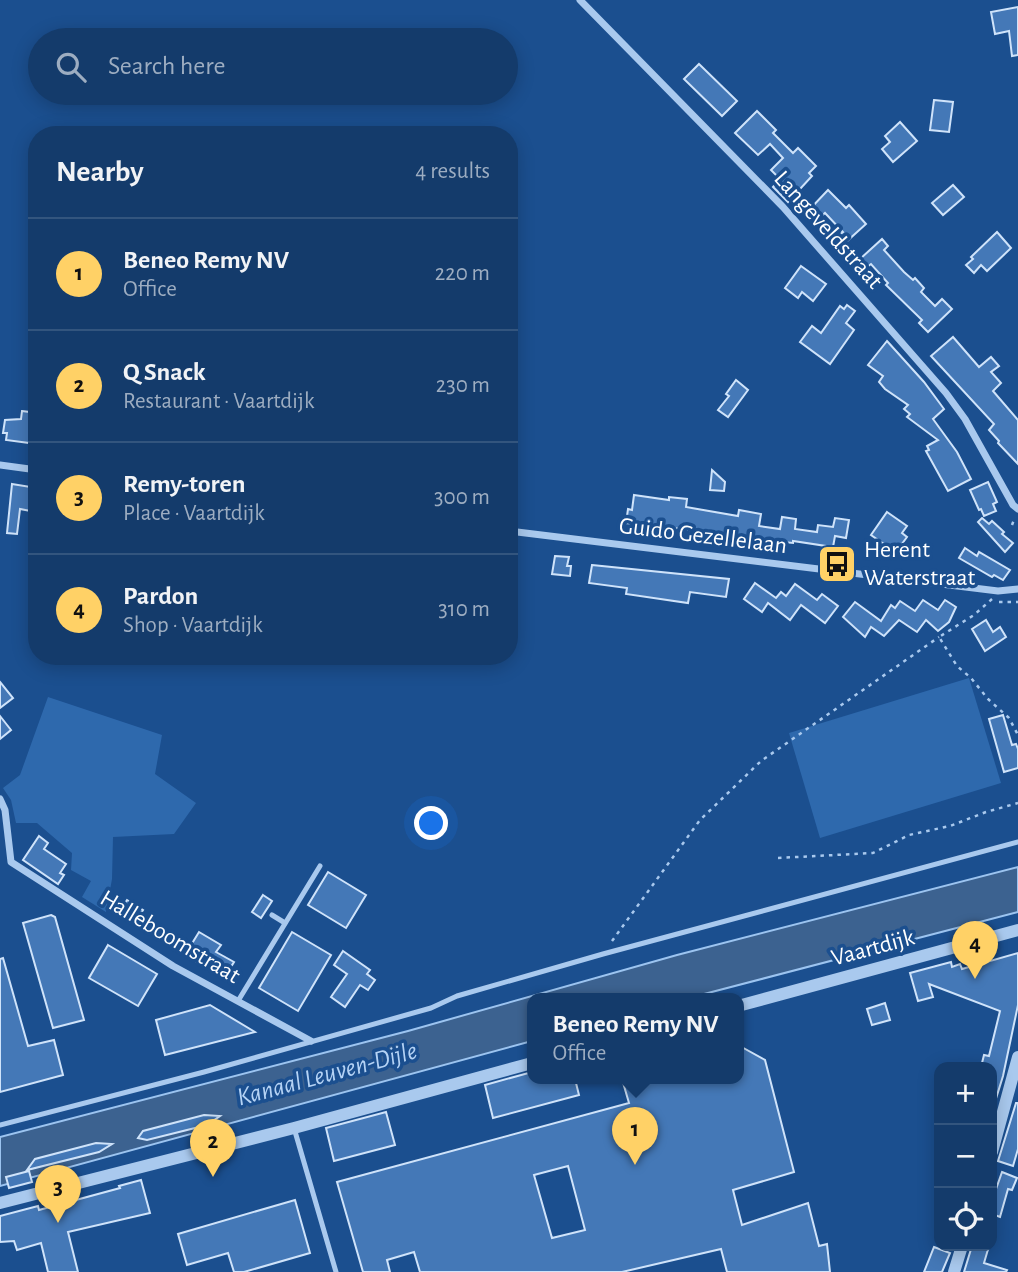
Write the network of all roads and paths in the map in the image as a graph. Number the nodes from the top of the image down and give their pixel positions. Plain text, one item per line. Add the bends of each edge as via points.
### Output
1 (580, 0) edge
2 (0, 465) edge
3 (28, 469) edge
4 (1018, 509) edge
5 (518, 532) edge
6 (1018, 589) edge
7 (998, 591) junction
8 (1012, 603) dead end
9 (1018, 606) edge
10 (939, 637) junction
11 (1018, 735) edge
12 (0, 799) edge
13 (1018, 803) edge
14 (1018, 842) edge
15 (778, 858) dead end
16 (320, 866) dead end
17 (272, 915) dead end
18 (285, 923) junction
19 (1018, 930) edge
20 (603, 954) junction
21 (237, 1001) junction
22 (744, 1004) edge
23 (311, 1041) junction
24 (1018, 1057) edge
25 (527, 1064) edge
26 (0, 1125) edge
27 (294, 1128) junction
28 (997, 1134) edge
29 (0, 1203) edge
30 (960, 1251) edge
31 (336, 1272) edge
32 (954, 1272) edge

1 - 4 street, Langeveldstraat via 783,207 939,384
2 - 3 street
5 - 7 street, Guido Gezellelaan
6 - 7 street, Guido Gezellelaan
7 - 10 path via 974,615
8 - 9 path
10 - 11 path via 957,667 1009,718
10 - 20 path via 761,761 700,820
12 - 21 street, Halleboomstraat via 11,862 173,966
13 - 15 path via 909,835 873,853
14 - 20 lane
16 - 18 lane
17 - 18 lane
18 - 21 lane
19 - 22 street, Vaartdijk
20 - 23 lane
21 - 23 street, Halleboomstraat
23 - 26 lane
24 - 28 street
25 - 27 street
27 - 29 street
27 - 31 lane
30 - 32 street

